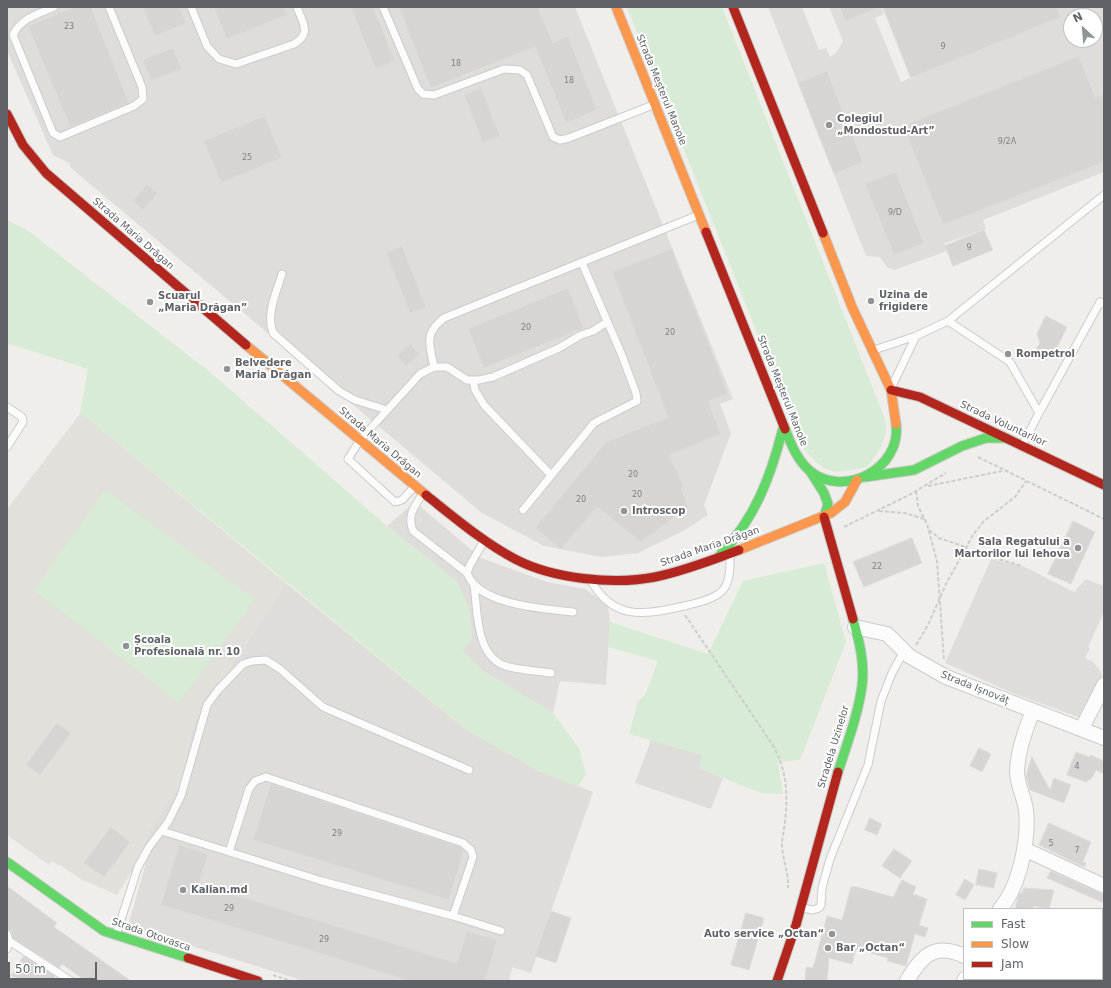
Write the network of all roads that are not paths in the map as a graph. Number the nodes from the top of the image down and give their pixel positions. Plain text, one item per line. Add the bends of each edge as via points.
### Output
1 (54, 7) edge
2 (109, 7) edge
3 (191, 7) edge
4 (297, 7) edge
5 (383, 7) edge
6 (616, 7) edge
7 (733, 7) edge
8 (655, 104) junction
9 (8, 119) edge
10 (1104, 195) edge
11 (699, 215) junction
12 (582, 263) junction
13 (282, 274) dead end
14 (1104, 304) edge
15 (948, 321) junction
16 (607, 322) junction
17 (916, 336) junction
18 (872, 351) junction
19 (434, 367) junction
20 (473, 380) junction
21 (891, 390) junction
22 (7, 407) edge
23 (387, 410) junction
24 (1039, 413) junction
25 (783, 428) junction
26 (1006, 438) junction
27 (360, 440) junction
28 (1023, 446) junction
29 (7, 447) edge
30 (810, 471) junction
31 (551, 475) junction
32 (861, 479) junction
33 (1104, 485) edge
34 (415, 486) junction
35 (423, 493) junction
36 (523, 510) dead end
37 (824, 517) junction
38 (484, 541) junction
39 (730, 553) junction
40 (716, 559) junction
41 (468, 573) junction
42 (590, 579) junction
43 (474, 585) junction
44 (573, 612) dead end
45 (855, 626) junction
46 (906, 654) junction
47 (551, 673) dead end
48 (1104, 685) edge
49 (1033, 711) junction
50 (1082, 728) junction
51 (1104, 738) edge
52 (469, 770) dead end
53 (162, 831) junction
54 (1024, 849) junction
55 (229, 852) junction
56 (7, 862) edge
57 (1104, 886) edge
58 (800, 907) junction
59 (1001, 908) edge
60 (453, 916) junction
61 (501, 931) dead end
62 (116, 935) junction
63 (8, 937) edge
64 (7, 949) edge
65 (963, 956) edge
66 (71, 981) edge
67 (258, 981) edge
68 (777, 981) edge
69 (907, 981) edge

1 - 2 lane via 26,18 13,35 53,133 60,137 134,106 142,99 142,87
3 - 4 lane via 207,46 219,59 236,64 294,44 301,39 306,29
5 - 8 lane via 418,89 423,94 434,94 504,69 520,70 527,75 553,137 560,140
6 - 8 main road, Strada Meșterul Manole
7 - 18 main road via 852,307
8 - 11 main road, Strada Meșterul Manole
9 - 27 main road, Strada Maria Drăgan via 29,156 46,173
10 - 15 lane
11 - 12 lane
11 - 25 main road, Strada Meșterul Manole
12 - 16 lane
12 - 19 lane via 444,318 434,325 428,337
13 - 23 lane via 270,323 273,333 339,391 355,400
14 - 24 lane via 1100,302
15 - 17 lane
15 - 24 lane via 1010,362
16 - 20 lane via 553,351 493,377
16 - 31 lane via 637,401 594,423
17 - 18 lane
17 - 21 lane
18 - 21 main road
19 - 20 lane via 447,367 467,380
19 - 23 lane via 420,374
20 - 31 lane via 475,390 484,404
21 - 26 main road, Strada Voluntarilor via 920,397
21 - 32 main road via 897,434 889,456 878,468
22 - 29 lane via 22,417 23,422
23 - 27 lane
24 - 28 lane
25 - 30 main road, Strada Meșterul Manole via 793,450
25 - 40 main road via 773,465 752,513 733,543
26 - 28 main road, Strada Voluntarilor
26 - 32 main road, Strada Meșterul Manole via 986,438 962,446 914,470
27 - 34 main road, Strada Maria Drăgan
27 - 34 lane via 348,456 349,462 395,502 402,500
28 - 33 main road, Strada Voluntarilor
30 - 32 main road, Strada Meșterul Manole via 840,483
30 - 37 main road via 828,504
31 - 36 lane
32 - 37 main road, Strada Maria Drăgan via 846,502 838,510
34 - 35 main road, Strada Maria Drăgan
35 - 38 main road, Strada Maria Drăgan
35 - 41 lane via 410,513 413,531
37 - 39 main road, Strada Maria Drăgan
37 - 45 main road, Stradela Uzinelor
38 - 41 lane
38 - 42 main road, Strada Maria Drăgan via 516,560 553,573
39 - 40 main road, Strada Maria Drăgan
39 - 42 lane via 728,583 722,592 713,597 661,611 638,613 610,605 598,594
40 - 42 main road, Strada Maria Drăgan via 655,577 625,581
41 - 43 lane
43 - 44 lane via 511,603
43 - 47 lane via 481,641 487,652 507,667
45 - 46 street, Strada Ișnovăț via 887,634
45 - 58 main road, Stradela Uzinelor via 863,671 858,706
46 - 49 street, Strada Ișnovăț via 946,678
46 - 58 lane via 892,673 882,701 868,765 830,859 822,888 821,905 813,910
48 - 50 street
49 - 50 street, Strada Ișnovăț
49 - 54 street via 1023,740 1017,771 1026,811
50 - 51 street, Strada Ișnovăț
52 - 53 lane via 323,707 280,668 266,660 252,661 243,664 207,705 181,796
53 - 55 lane
53 - 62 lane via 138,867
54 - 57 street
54 - 59 street via 1019,871 1007,901
55 - 60 lane via 322,881
55 - 60 lane via 249,789 255,781 266,777 463,843 471,850 473,857
56 - 62 main road, Strada Otovasca via 95,926
58 - 68 main road, Stradela Uzinelor
60 - 61 lane
62 - 67 main road, Strada Otovasca
63 - 64 lane
63 - 66 lane
65 - 69 street via 949,950 928,954 919,962

